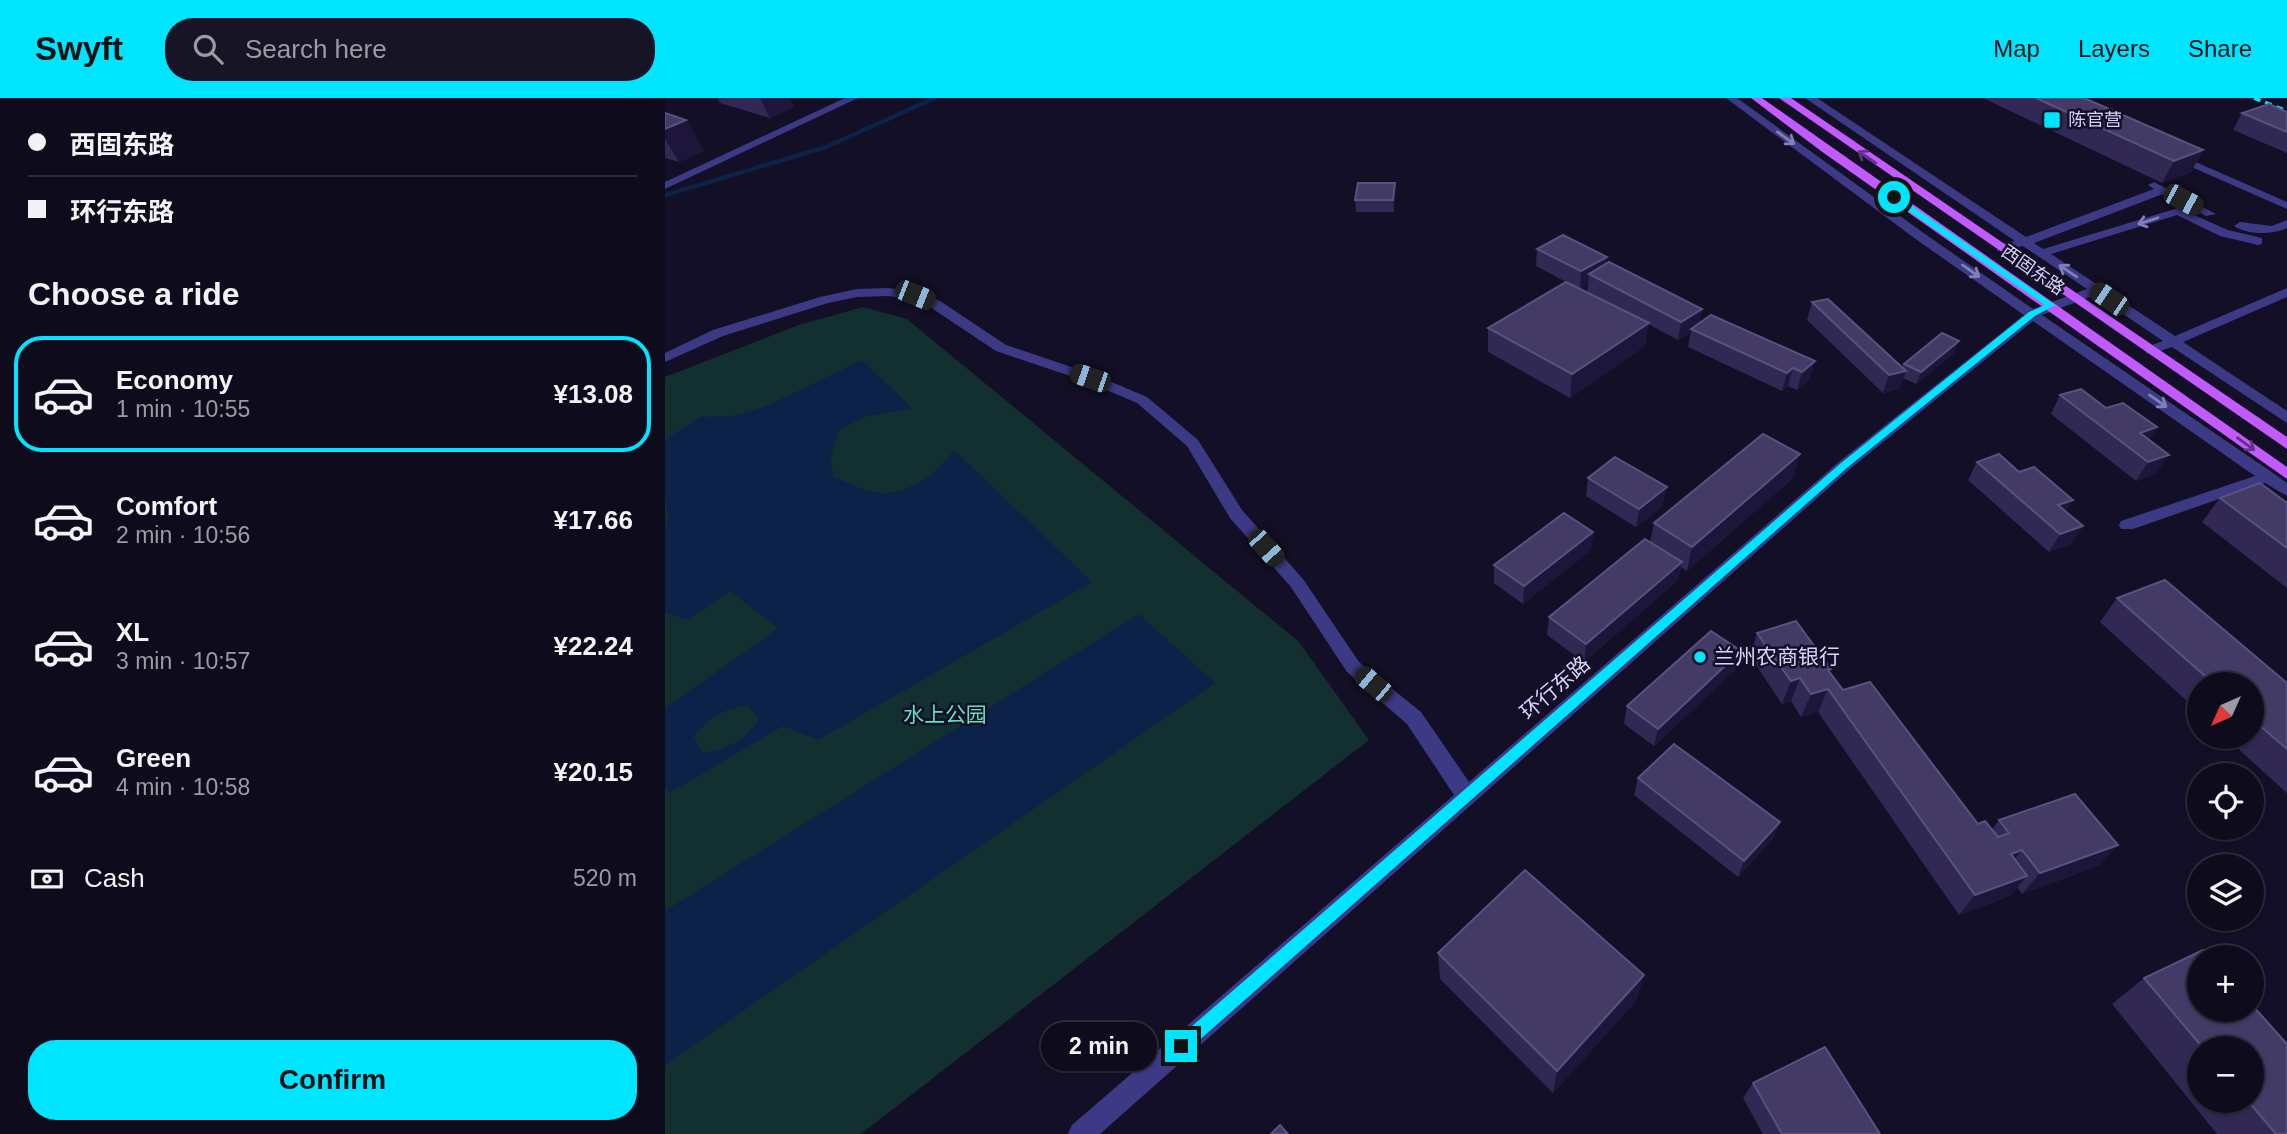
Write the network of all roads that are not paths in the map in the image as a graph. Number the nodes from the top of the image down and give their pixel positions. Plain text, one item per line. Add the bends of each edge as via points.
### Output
1 (853, 98) edge
2 (1731, 98) edge
3 (1756, 98) edge
4 (1784, 98) edge
5 (1809, 98) edge
6 (2161, 149) edge
7 (665, 186) edge
8 (2287, 206) edge
9 (2287, 225) edge
10 (2258, 241) dead end
11 (2025, 242) junction
12 (2001, 248) junction
13 (2040, 253) junction
14 (2097, 290) junction
15 (2287, 292) edge
16 (2074, 297) junction
17 (2050, 305) junction
18 (2032, 314) junction
19 (2174, 342) junction
20 (2151, 351) junction
21 (665, 358) edge
22 (2287, 418) edge
23 (2287, 444) edge
24 (2287, 474) edge
25 (2268, 477) junction
26 (2287, 491) edge
27 (2127, 525) dead end
28 (1466, 795) junction
29 (1081, 1134) edge

1 - 7 street
2 -> 18 street
3 - 17 main road, 西固东路
12 -> 4 main road, 西固东路
5 - 11 street
6 - 8 street
9 - 11 street via 2273,230 2249,229 2223,221 2158,187
10 -> 13 street via 2224,233 2178,211
11 - 12 street
11 - 13 street
12 - 16 main road, 西固东路
14 -> 13 street
14 - 16 street, 环行东路
14 - 19 street
15 - 19 street
16 - 17 street, 环行东路
16 - 20 main road, 西固东路
17 - 18 street, 环行东路
17 -> 24 main road, 西固东路
18 -> 25 street
18 - 28 street, 环行东路 via 1845,465
19 - 20 street
19 - 22 street
20 - 23 main road, 西固东路
21 - 28 street via 718,333 825,300 888,292 936,303 1001,348 1142,400 1193,443 1236,514 1297,583 1353,667 1414,718
25 - 26 street
25 - 27 street
28 - 29 street, 环行东路

